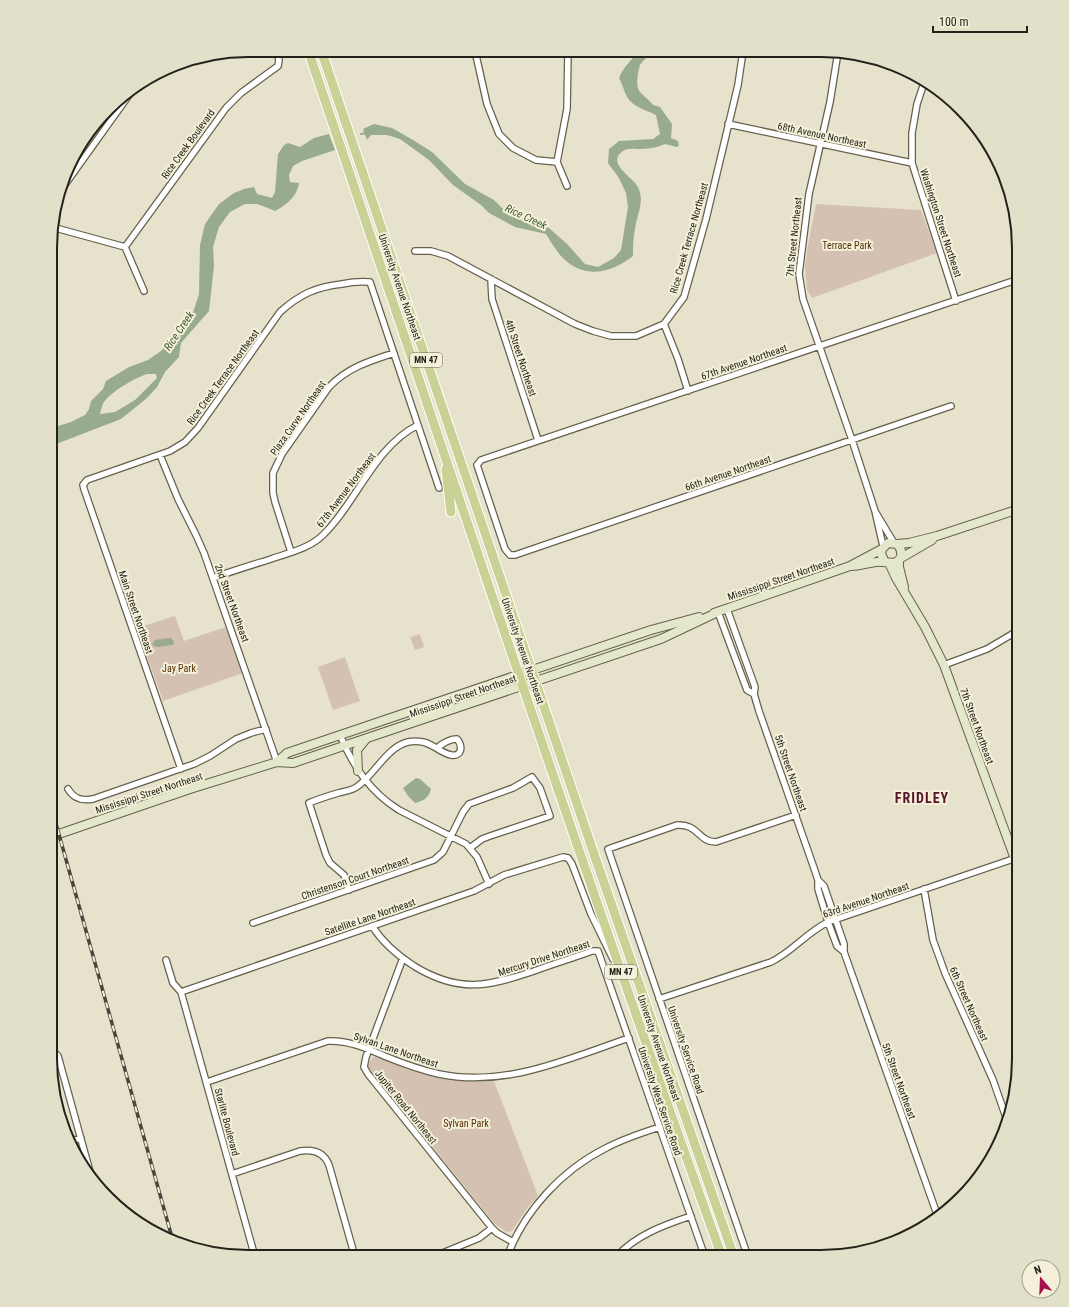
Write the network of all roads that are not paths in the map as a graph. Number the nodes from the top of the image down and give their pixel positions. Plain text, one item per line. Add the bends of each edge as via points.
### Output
1 (279, 57) edge
2 (310, 57) edge
3 (324, 57) edge
4 (476, 57) edge
5 (568, 57) edge
6 (742, 57) edge
7 (837, 58) edge
8 (923, 87) edge
9 (124, 103) edge
10 (728, 124) junction
11 (820, 144) junction
12 (557, 162) junction
13 (912, 163) junction
14 (72, 175) edge
15 (567, 186) dead end
16 (58, 229) edge
17 (125, 247) junction
18 (415, 251) dead end
19 (491, 279) junction
20 (1012, 281) edge
21 (144, 291) dead end
22 (956, 301) junction
23 (664, 324) junction
24 (819, 347) junction
25 (394, 353) junction
26 (688, 391) junction
27 (952, 406) dead end
28 (418, 425) junction
29 (538, 440) junction
30 (852, 440) junction
31 (160, 454) junction
32 (445, 454) junction
33 (477, 465) joint
34 (84, 482) joint
35 (439, 488) dead end
36 (875, 511) junction
37 (1012, 511) edge
38 (451, 512) dead end
39 (938, 536) junction
40 (896, 544) junction
41 (882, 547) junction
42 (291, 552) junction
43 (900, 559) junction
44 (887, 563) junction
45 (850, 566) junction
46 (213, 578) junction
47 (906, 593) junction
48 (727, 609) junction
49 (718, 612) junction
50 (1012, 634) edge
51 (944, 665) junction
52 (531, 670) junction
53 (519, 674) junction
54 (535, 682) junction
55 (523, 686) junction
56 (754, 694) junction
57 (266, 728) junction
58 (340, 735) junction
59 (366, 739) junction
60 (345, 746) junction
61 (437, 748) dead end
62 (277, 762) junction
63 (181, 769) junction
64 (358, 771) junction
65 (365, 780) junction
66 (68, 789) dead end
67 (796, 815) junction
68 (57, 835) edge
69 (451, 835) junction
70 (1012, 845) edge
71 (470, 848) junction
72 (1012, 860) edge
73 (818, 880) junction
74 (489, 884) junction
75 (924, 889) junction
76 (349, 890) junction
77 (836, 919) junction
78 (828, 922) junction
79 (253, 923) dead end
80 (372, 926) junction
81 (598, 951) joint
82 (844, 952) junction
83 (402, 958) junction
84 (166, 960) dead end
85 (623, 975) junction
86 (181, 992) junction
87 (660, 1000) junction
88 (629, 1038) junction
89 (368, 1049) junction
90 (57, 1055) edge
91 (207, 1082) junction
92 (1004, 1112) edge
93 (660, 1127) junction
94 (81, 1138) junction
95 (75, 1140) edge
96 (88, 1162) edge
97 (232, 1174) junction
98 (936, 1212) edge
99 (691, 1216) junction
100 (492, 1228) junction
101 (513, 1242) junction
102 (253, 1250) edge
103 (353, 1250) edge
104 (450, 1250) edge
105 (510, 1250) edge
106 (624, 1250) edge
107 (703, 1250) edge
108 (720, 1250) edge
109 (732, 1250) edge
110 (746, 1250) edge

1 - 17 street, Rice Creek Boulevard via 279,64 275,68 241,93 226,108
2 - 32 main road, University Avenue Northeast / MN 47
3 - 52 main road, University Avenue Northeast / MN 47
4 - 12 street via 487,104 499,134 513,148 536,160
5 - 12 street via 567,109
6 - 10 street, Rice Creek Terrace Northeast
7 - 11 street, 7th Street Northeast
8 - 13 street, Washington Street Northeast via 912,133
9 - 14 street
10 - 11 street, 68th Avenue Northeast
10 - 23 street, Rice Creek Terrace Northeast via 706,219 684,297
11 - 13 street, 68th Avenue Northeast
11 - 24 street, 7th Street Northeast via 809,194 799,274 803,299
12 - 15 street
13 - 22 street, Washington Street Northeast
16 - 17 street
17 - 21 street
18 - 19 street via 431,251 448,256
19 - 23 street via 575,324 611,336 636,336
19 - 29 street, 4th Street Northeast via 492,299
20 - 22 street, 67th Avenue Northeast
22 - 24 street, 67th Avenue Northeast
23 - 26 street
24 - 26 street, 67th Avenue Northeast
24 - 30 street, 7th Street Northeast
25 - 28 street
25 - 31 street, Rice Creek Terrace Northeast via 370,282 328,286 306,292 280,312 191,436 177,447
25 - 42 street, Plaza Curve Northeast via 352,368 336,380 282,454 273,473 273,493
26 - 29 street, 67th Avenue Northeast
27 - 30 street, 66th Avenue Northeast
28 - 35 street
28 - 42 street, 67th Avenue Northeast via 391,444 323,536
29 - 33 street, 67th Avenue Northeast via 481,460
30 - 33 street, 66th Avenue Northeast via 514,555 510,555 505,549
30 - 36 street, 7th Street Northeast
31 - 34 street, Rice Creek Terrace Northeast
31 - 46 street, 2nd Street Northeast
32 - 38 main road
32 - 53 main road, University Avenue Northeast / MN 47
34 - 63 street, Main Street Northeast via 84,489
36 - 40 street, 7th Street Northeast
36 - 41 street, 7th Street Northeast
37 - 39 street
39 - 40 street
39 - 43 street
40 - 41 street via 888,543
40 - 43 street via 901,549
41 - 44 street via 881,557
41 - 45 street, Mississippi Street Northeast
42 - 46 street, 67th Avenue Northeast
43 - 44 street via 894,563
43 - 47 street, 7th Street Northeast via 899,567
44 - 45 street, Mississippi Street Northeast
44 - 47 street, 7th Street Northeast
45 - 48 street, Mississippi Street Northeast
46 - 57 street, 2nd Street Northeast
47 - 51 street, 7th Street Northeast
48 - 49 street, Mississippi Street Northeast
48 - 56 street, 5th Street Northeast via 755,687
49 - 52 street, Mississippi Street Northeast via 655,628
49 - 54 street, Mississippi Street Northeast via 661,639
49 - 56 street, 5th Street Northeast via 748,690
50 - 51 street via 987,649
51 - 70 street, 7th Street Northeast
52 - 53 street, Mississippi Street Northeast
52 - 54 main road, University Avenue Northeast / MN 47
53 - 55 main road, University Avenue Northeast / MN 47
53 - 58 street, Mississippi Street Northeast
54 - 55 street, Mississippi Street Northeast
54 - 109 main road, University Avenue Northeast / MN 47
55 - 59 street, Mississippi Street Northeast
55 - 85 main road, University Avenue Northeast / MN 47
56 - 67 street, 5th Street Northeast
57 - 62 street, 2nd Street Northeast
57 - 63 street, Mississippi Street Northeast via 236,739 203,761
58 - 60 street
58 - 62 street, Mississippi Street Northeast via 288,753
59 - 60 street, Mississippi Street Northeast
59 - 64 street via 357,750
60 - 62 street, Mississippi Street Northeast via 293,762
60 - 64 street
61 - 65 street via 416,741 398,745
62 - 68 street, Mississippi Street Northeast
63 - 66 street, Mississippi Street Northeast via 93,799 79,799
64 - 65 street
65 - 69 street via 394,806
65 - 76 street via 348,791 308,803 326,855 330,863 344,875
67 - 73 street, 5th Street Northeast
67 - 87 street, University Service Road via 716,842 704,839 693,828 677,825 608,849
69 - 71 street
69 - 71 street, Christenson Court Northeast via 469,804 513,788 532,777 540,788 550,816 482,839
69 - 76 street, Christenson Court Northeast via 443,852 434,860
71 - 74 street
72 - 75 street, 63rd Avenue Northeast
73 - 77 street, 5th Street Northeast via 824,886
73 - 78 street, 5th Street Northeast
74 - 80 street, Satellite Lane Northeast
74 - 85 street, Satellite Lane Northeast via 504,876 563,857 568,858 591,914
75 - 77 street, 63rd Avenue Northeast
75 - 92 street, 6th Street Northeast via 933,940
76 - 79 street, Christenson Court Northeast
77 - 78 street, 63rd Avenue Northeast
77 - 82 street, 5th Street Northeast
78 - 82 street, 5th Street Northeast via 837,946
78 - 87 street, 63rd Avenue Northeast via 813,930 787,953 771,962
80 - 83 street, Mercury Drive Northeast via 380,938
80 - 86 street, Satellite Lane Northeast
81 - 83 street, Mercury Drive Northeast via 507,980 480,985 465,985 439,978
81 - 88 street, University West Service Road
82 - 98 street, 5th Street Northeast
83 - 89 street, Jupiter Road Northeast
84 - 86 street, Starlite Boulevard via 173,982
85 - 108 main road, University Avenue Northeast / MN 47
86 - 91 street, Starlite Boulevard
87 - 110 street, University Service Road
88 - 89 street, Sylvan Lane Northeast via 527,1072 493,1077 440,1074 407,1065
88 - 93 street, University West Service Road
89 - 91 street, Sylvan Lane Northeast via 344,1042 328,1042
89 - 100 street, Jupiter Road Northeast via 364,1067 368,1074
90 - 94 street
91 - 97 street, Starlite Boulevard
93 - 99 street, University West Service Road
93 - 101 street via 604,1149 573,1169 535,1206
94 - 95 street
94 - 96 street
97 - 102 street, Starlite Boulevard
97 - 103 street via 300,1151 308,1150 322,1154 329,1165
99 - 106 street via 646,1234
99 - 107 street, University West Service Road
100 - 101 street, Jupiter Road Northeast
100 - 104 street via 479,1238
101 - 105 street

